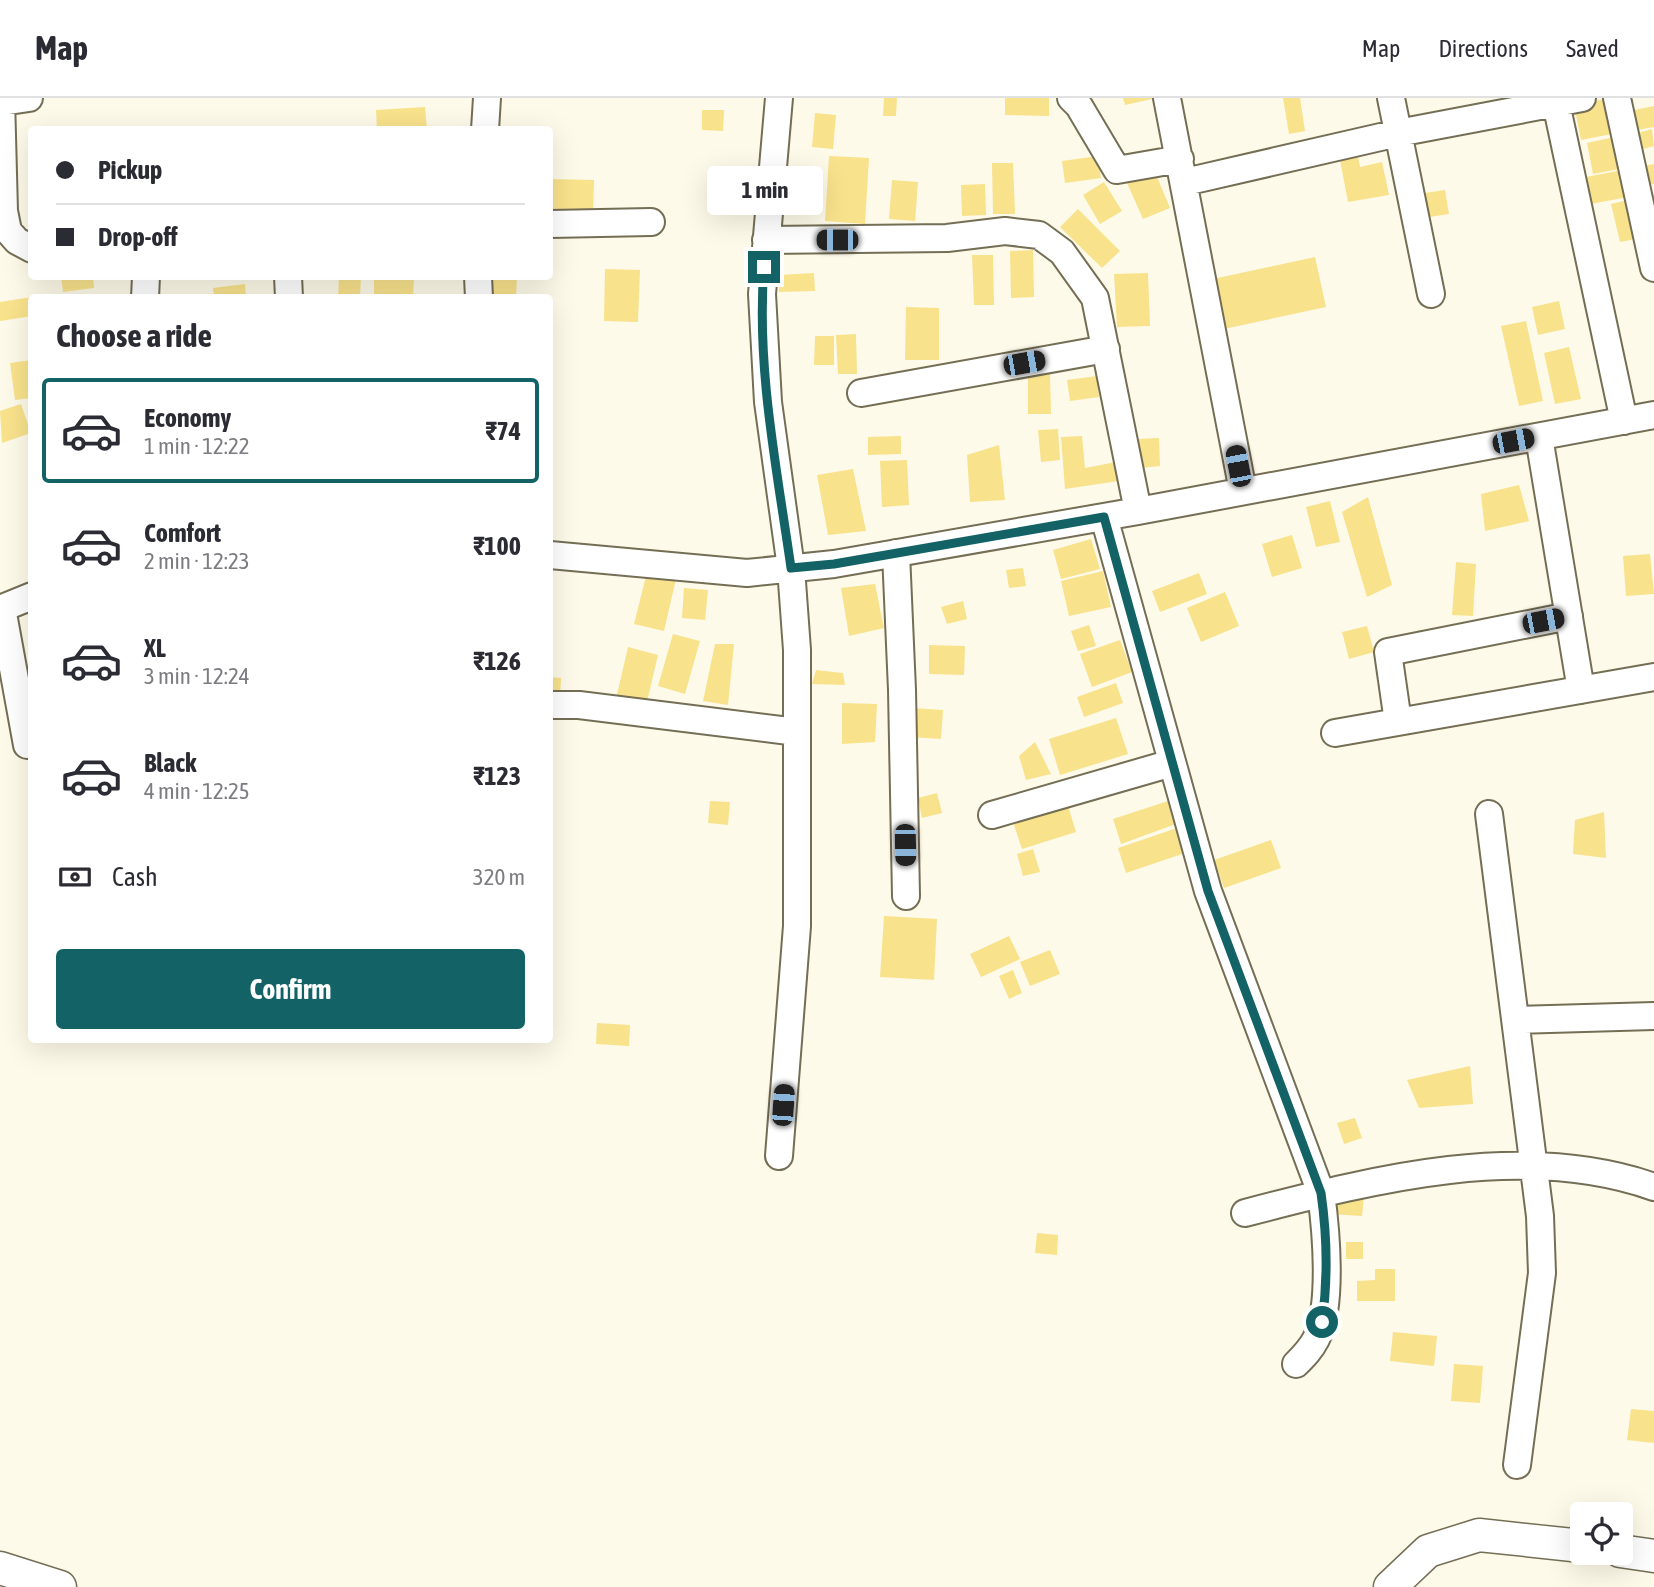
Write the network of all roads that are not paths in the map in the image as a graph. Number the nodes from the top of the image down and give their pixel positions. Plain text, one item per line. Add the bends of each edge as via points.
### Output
1 (29, 98) edge
2 (487, 98) edge
3 (779, 98) edge
4 (1071, 98) edge
5 (1167, 98) edge
6 (1391, 98) edge
7 (1582, 98) edge
8 (1616, 98) edge
9 (1, 100) edge
10 (1556, 103) junction
11 (485, 126) edge
12 (1398, 133) junction
13 (1182, 171) junction
14 (651, 222) dead end
15 (553, 224) edge
16 (766, 240) junction
17 (28, 247) edge
18 (1654, 268) edge
19 (1431, 294) dead end
20 (1106, 349) junction
21 (861, 393) dead end
22 (1654, 415) edge
23 (1624, 421) junction
24 (1539, 436) junction
25 (1243, 491) junction
26 (1138, 511) junction
27 (1104, 517) junction
28 (896, 553) junction
29 (553, 555) edge
30 (791, 568) junction
31 (28, 598) edge
32 (1, 609) edge
33 (1569, 616) junction
34 (1654, 677) edge
35 (1581, 691) junction
36 (553, 705) edge
37 (1398, 722) junction
38 (797, 732) junction
39 (1335, 733) dead end
40 (27, 745) dead end
41 (1172, 763) junction
42 (1489, 814) dead end
43 (992, 815) dead end
44 (906, 896) dead end
45 (1654, 1016) edge
46 (1516, 1020) junction
47 (779, 1156) dead end
48 (1535, 1167) junction
49 (1654, 1187) edge
50 (1321, 1193) junction
51 (1245, 1213) dead end
52 (1296, 1364) dead end
53 (1517, 1465) dead end
54 (1570, 1545) edge
55 (1633, 1553) edge
56 (1654, 1556) edge
57 (0, 1568) edge
58 (60, 1587) edge
59 (1390, 1587) edge

1 - 9 street
2 - 11 street
3 - 16 street
4 - 13 street via 1117,170
5 - 13 street
6 - 12 street
7 - 10 street
8 - 18 street
9 - 17 street via 6,221 17,242
10 - 12 street
10 - 23 street
12 - 13 street
12 - 19 street
13 - 25 street
14 - 15 street
16 - 20 street via 947,238 1005,231 1039,235 1062,251 1095,298
16 - 30 street via 762,294 768,402
20 - 21 street
20 - 26 street
22 - 23 street
23 - 24 street
24 - 25 street
24 - 33 street
25 - 26 street
26 - 27 street
27 - 28 street
27 - 41 street
28 - 30 street
28 - 44 street
29 - 30 street via 747,573
30 - 38 street
31 - 32 street
32 - 40 street
33 - 35 street
33 - 37 street via 1388,652
34 - 35 street
35 - 37 street
36 - 38 street
37 - 39 street
38 - 47 street via 797,926
41 - 43 street
41 - 50 street via 1208,891
42 - 46 street
45 - 46 street
46 - 48 street
48 - 49 street via 1623,1176
48 - 50 street via 1434,1172
48 - 53 street via 1542,1273
50 - 51 street
50 - 52 street via 1323,1315 1317,1337
54 - 59 street via 1479,1535 1428,1551
55 - 56 street
57 - 58 street

